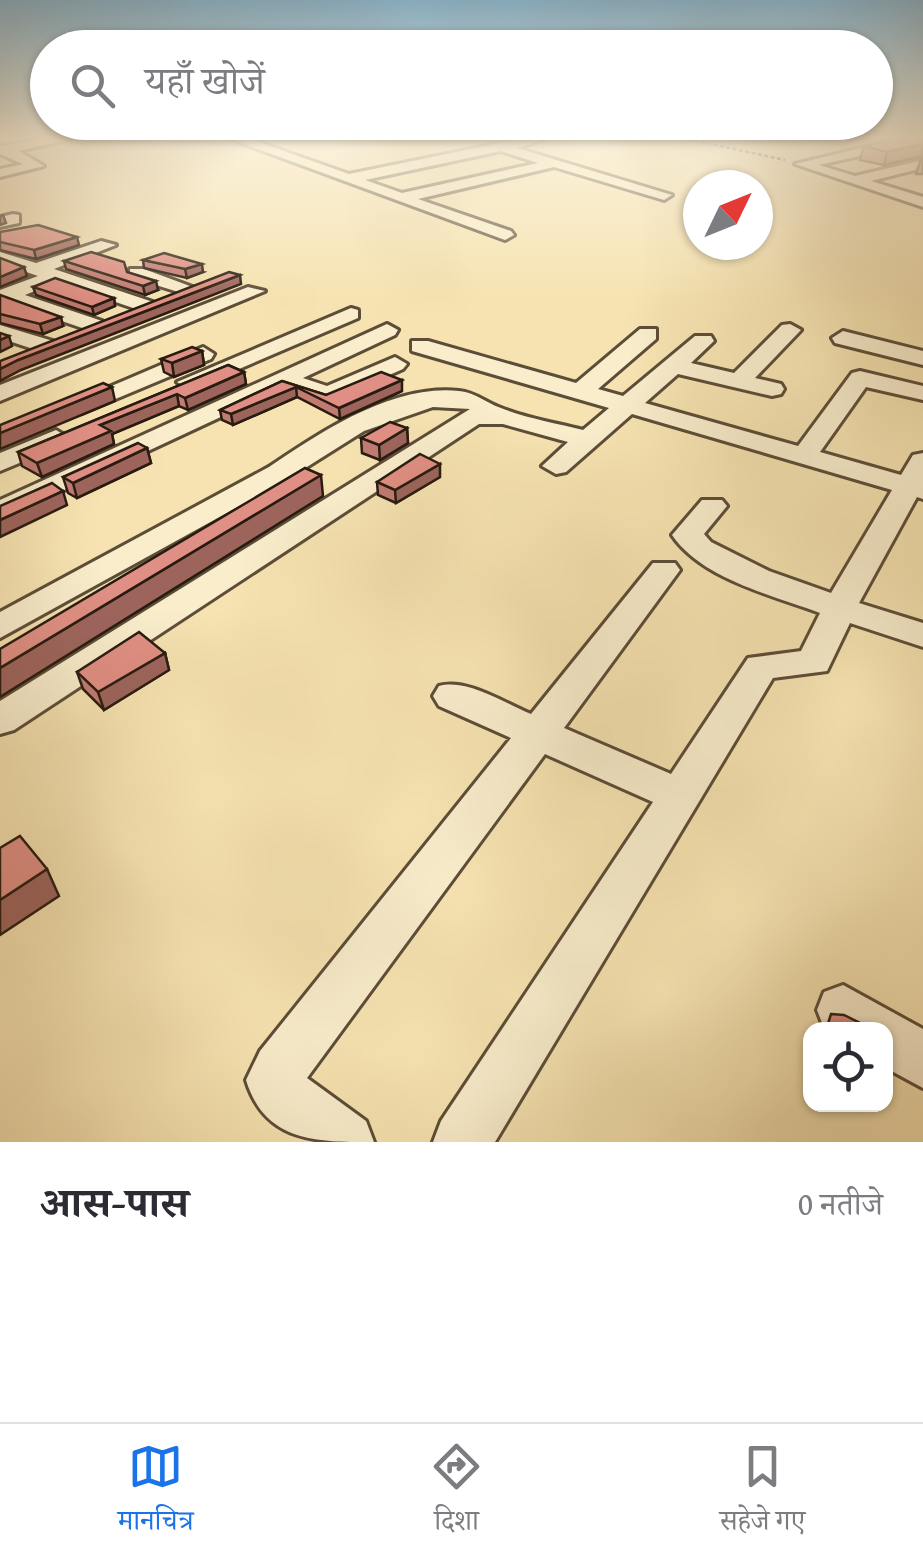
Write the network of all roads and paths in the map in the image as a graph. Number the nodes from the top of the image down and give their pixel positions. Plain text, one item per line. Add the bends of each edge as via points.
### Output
1 (384, 192) edge
2 (426, 192) edge
3 (655, 192) edge
4 (892, 192) edge
5 (664, 195) dead end
6 (921, 196) edge
7 (400, 198) junction
8 (4, 225) edge
9 (34, 225) edge
10 (505, 235) dead end
11 (80, 238) edge
12 (107, 245) dead end
13 (3, 258) edge
14 (33, 270) junction
15 (137, 274) edge
16 (54, 277) junction
17 (161, 281) junction
18 (255, 291) dead end
19 (119, 297) junction
20 (320, 305) dead end
21 (146, 306) junction
22 (351, 314) dead end
23 (94, 326) junction
24 (0, 330) edge
25 (388, 330) dead end
26 (790, 330) dead end
27 (648, 334) dead end
28 (843, 338) dead end
29 (703, 340) dead end
30 (46, 346) junction
31 (420, 346) dead end
32 (15, 358) edge
33 (923, 358) edge
34 (395, 364) dead end
35 (675, 366) junction
36 (281, 379) junction
37 (739, 381) junction
38 (772, 389) dead end
39 (582, 390) junction
40 (923, 393) edge
41 (0, 394) edge
42 (633, 404) junction
43 (492, 414) junction
44 (0, 439) edge
45 (589, 440) junction
46 (806, 453) junction
47 (0, 463) edge
48 (556, 466) dead end
49 (918, 479) edge
50 (8, 499) edge
51 (712, 506) dead end
52 (664, 570) dead end
53 (839, 608) junction
54 (0, 627) edge
55 (923, 636) edge
56 (452, 696) dead end
57 (0, 720) edge
58 (539, 733) junction
59 (680, 796) junction
60 (893, 1041) edge
61 (923, 1060) edge
62 (345, 1142) edge
63 (462, 1142) edge

1 - 7 street
2 - 7 street
3 - 5 street
4 - 6 street
7 - 10 street
8 - 9 street
11 - 13 street
12 - 14 street
13 - 14 street
14 - 16 street
15 - 17 street
16 - 19 street
16 - 23 street via 6,295
17 - 19 street
17 - 21 street via 197,286
18 - 41 street
19 - 21 street
20 - 44 street
21 - 23 street
22 - 47 street
23 - 30 street
24 - 30 street
25 - 36 street
26 - 37 street
27 - 39 street
28 - 33 street
29 - 35 street
30 - 32 street
31 - 39 street
34 - 36 street via 328,395
35 - 37 street
35 - 42 street
36 - 50 street
37 - 38 street
39 - 42 street
40 - 46 street via 860,378
42 - 45 street
42 - 46 street
43 - 45 street
43 - 54 street via 448,396 381,414
43 - 57 street via 474,416
45 - 48 street
46 - 49 street
49 - 53 street
51 - 53 street via 690,529 689,541 716,559
52 - 58 street
53 - 55 street
53 - 59 street via 814,662 761,668
56 - 58 street
58 - 59 street
58 - 62 street via 274,1080
59 - 63 street
60 - 61 street

